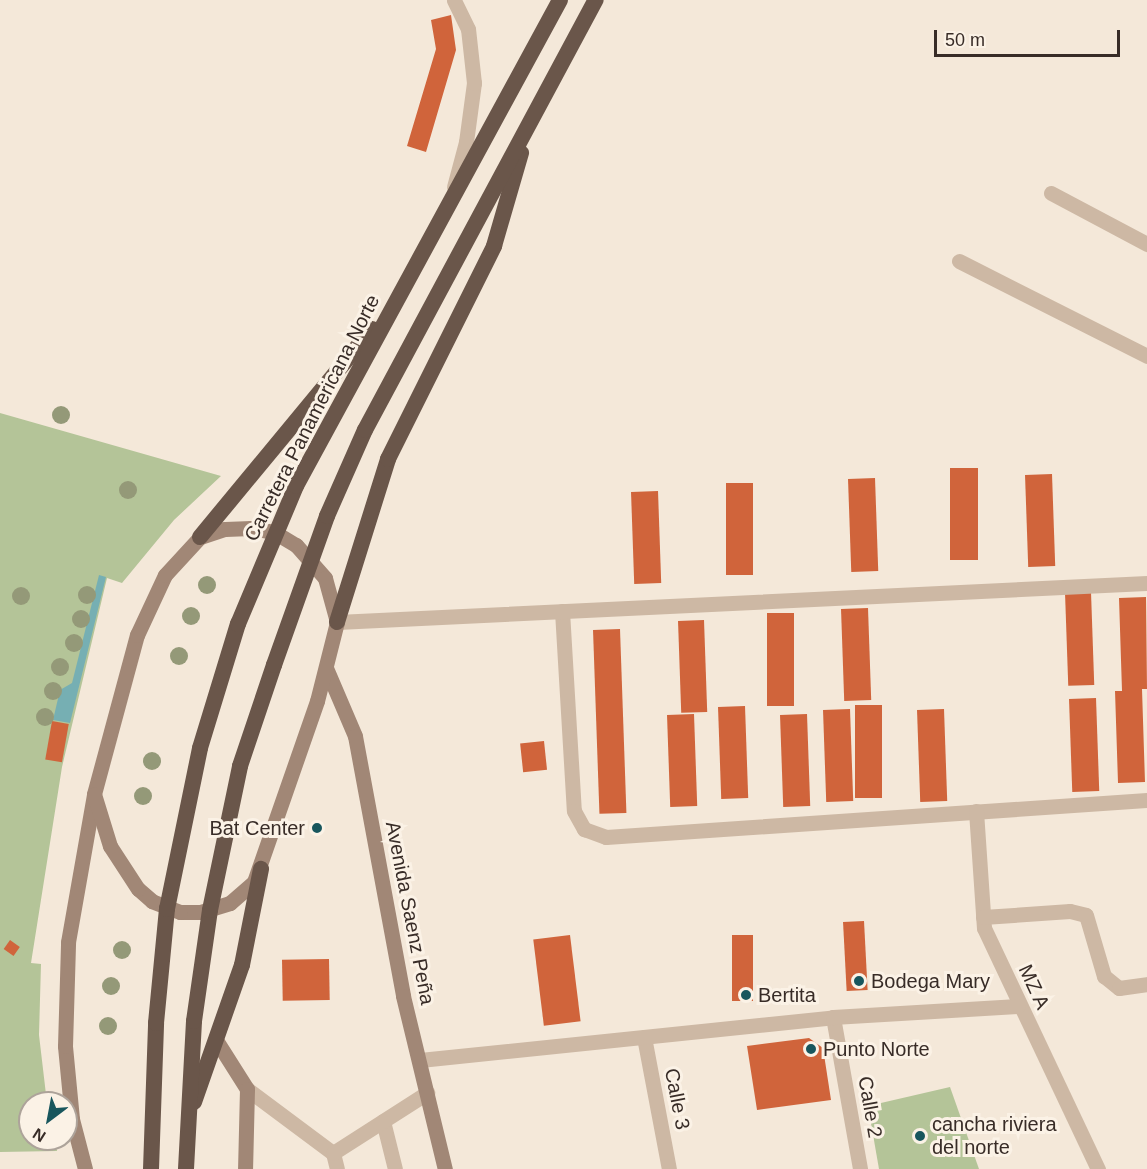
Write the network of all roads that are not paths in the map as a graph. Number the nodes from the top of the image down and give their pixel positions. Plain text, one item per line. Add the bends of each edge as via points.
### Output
1 (454, 0) edge
2 (560, 0) edge
3 (596, 0) edge
4 (532, 117) junction
5 (1051, 193) dead end
6 (451, 199) junction
7 (1147, 244) edge
8 (959, 261) dead end
9 (398, 295) junction
10 (1147, 356) edge
11 (274, 532) junction
12 (200, 537) junction
13 (311, 559) junction
14 (1147, 583) edge
15 (562, 611) junction
16 (337, 622) junction
17 (326, 668) junction
18 (338, 696) junction
19 (317, 701) junction
20 (94, 794) junction
21 (1147, 800) edge
22 (976, 811) junction
23 (261, 869) junction
24 (167, 909) junction
25 (210, 910) junction
26 (983, 916) junction
27 (1147, 984) edge
28 (1018, 1006) junction
29 (833, 1017) junction
30 (644, 1037) junction
31 (216, 1040) junction
32 (420, 1060) junction
33 (247, 1089) junction
34 (427, 1093) junction
35 (188, 1120) junction
36 (383, 1121) junction
37 (333, 1153) junction
38 (85, 1169) edge
39 (152, 1169) edge
40 (186, 1169) edge
41 (245, 1169) edge
42 (337, 1169) edge
43 (395, 1169) edge
44 (445, 1169) edge
45 (669, 1169) edge
46 (860, 1169) edge
47 (1098, 1169) edge

1 - 6 street via 468,29 474,83 466,142
2 - 6 highway, Carretera Panamericana Norte
3 - 4 highway
4 - 13 highway via 365,430
4 - 16 highway via 494,246 388,459
5 - 7 street
6 - 9 highway, Carretera Panamericana Norte
8 - 10 street
9 - 11 highway, Carretera Panamericana Norte
9 - 12 highway
11 - 12 main road via 225,529
11 - 13 main road
11 - 24 highway, Carretera Panamericana Norte via 238,624 200,748
12 - 20 main road via 165,575 143,617
13 - 16 main road via 325,578
13 - 25 highway via 240,766
14 - 15 street
15 - 16 street
15 - 22 street via 574,811 584,829 606,837
16 - 17 main road
17 - 18 main road, Avenida Saenz Peña
17 - 19 main road
18 - 19 main road
18 - 32 main road, Avenida Saenz Peña via 355,736 403,996
19 - 23 main road
20 - 24 main road via 121,865 138,889
20 - 38 main road via 78,874 64,988 68,1085
21 - 22 street
22 - 26 street, MZ A
23 - 25 main road via 241,896
23 - 31 highway via 242,965
24 - 25 main road
24 - 39 highway, Carretera Panamericana Norte via 156,1023
25 - 35 highway via 194,1021
26 - 27 street via 1070,911 1086,915 1104,976 1119,988
26 - 28 street, MZ A via 984,928
28 - 29 street
28 - 47 street, MZ A
29 - 30 street
29 - 46 street, Calle 2
30 - 32 street
30 - 45 street, Calle 3
31 - 33 main road
31 - 35 highway
32 - 34 main road, Avenida Saenz Peña
33 - 37 street
33 - 41 main road
34 - 36 street
34 - 44 main road, Avenida Saenz Peña
35 - 40 highway
36 - 37 street
36 - 43 street
37 - 42 street

